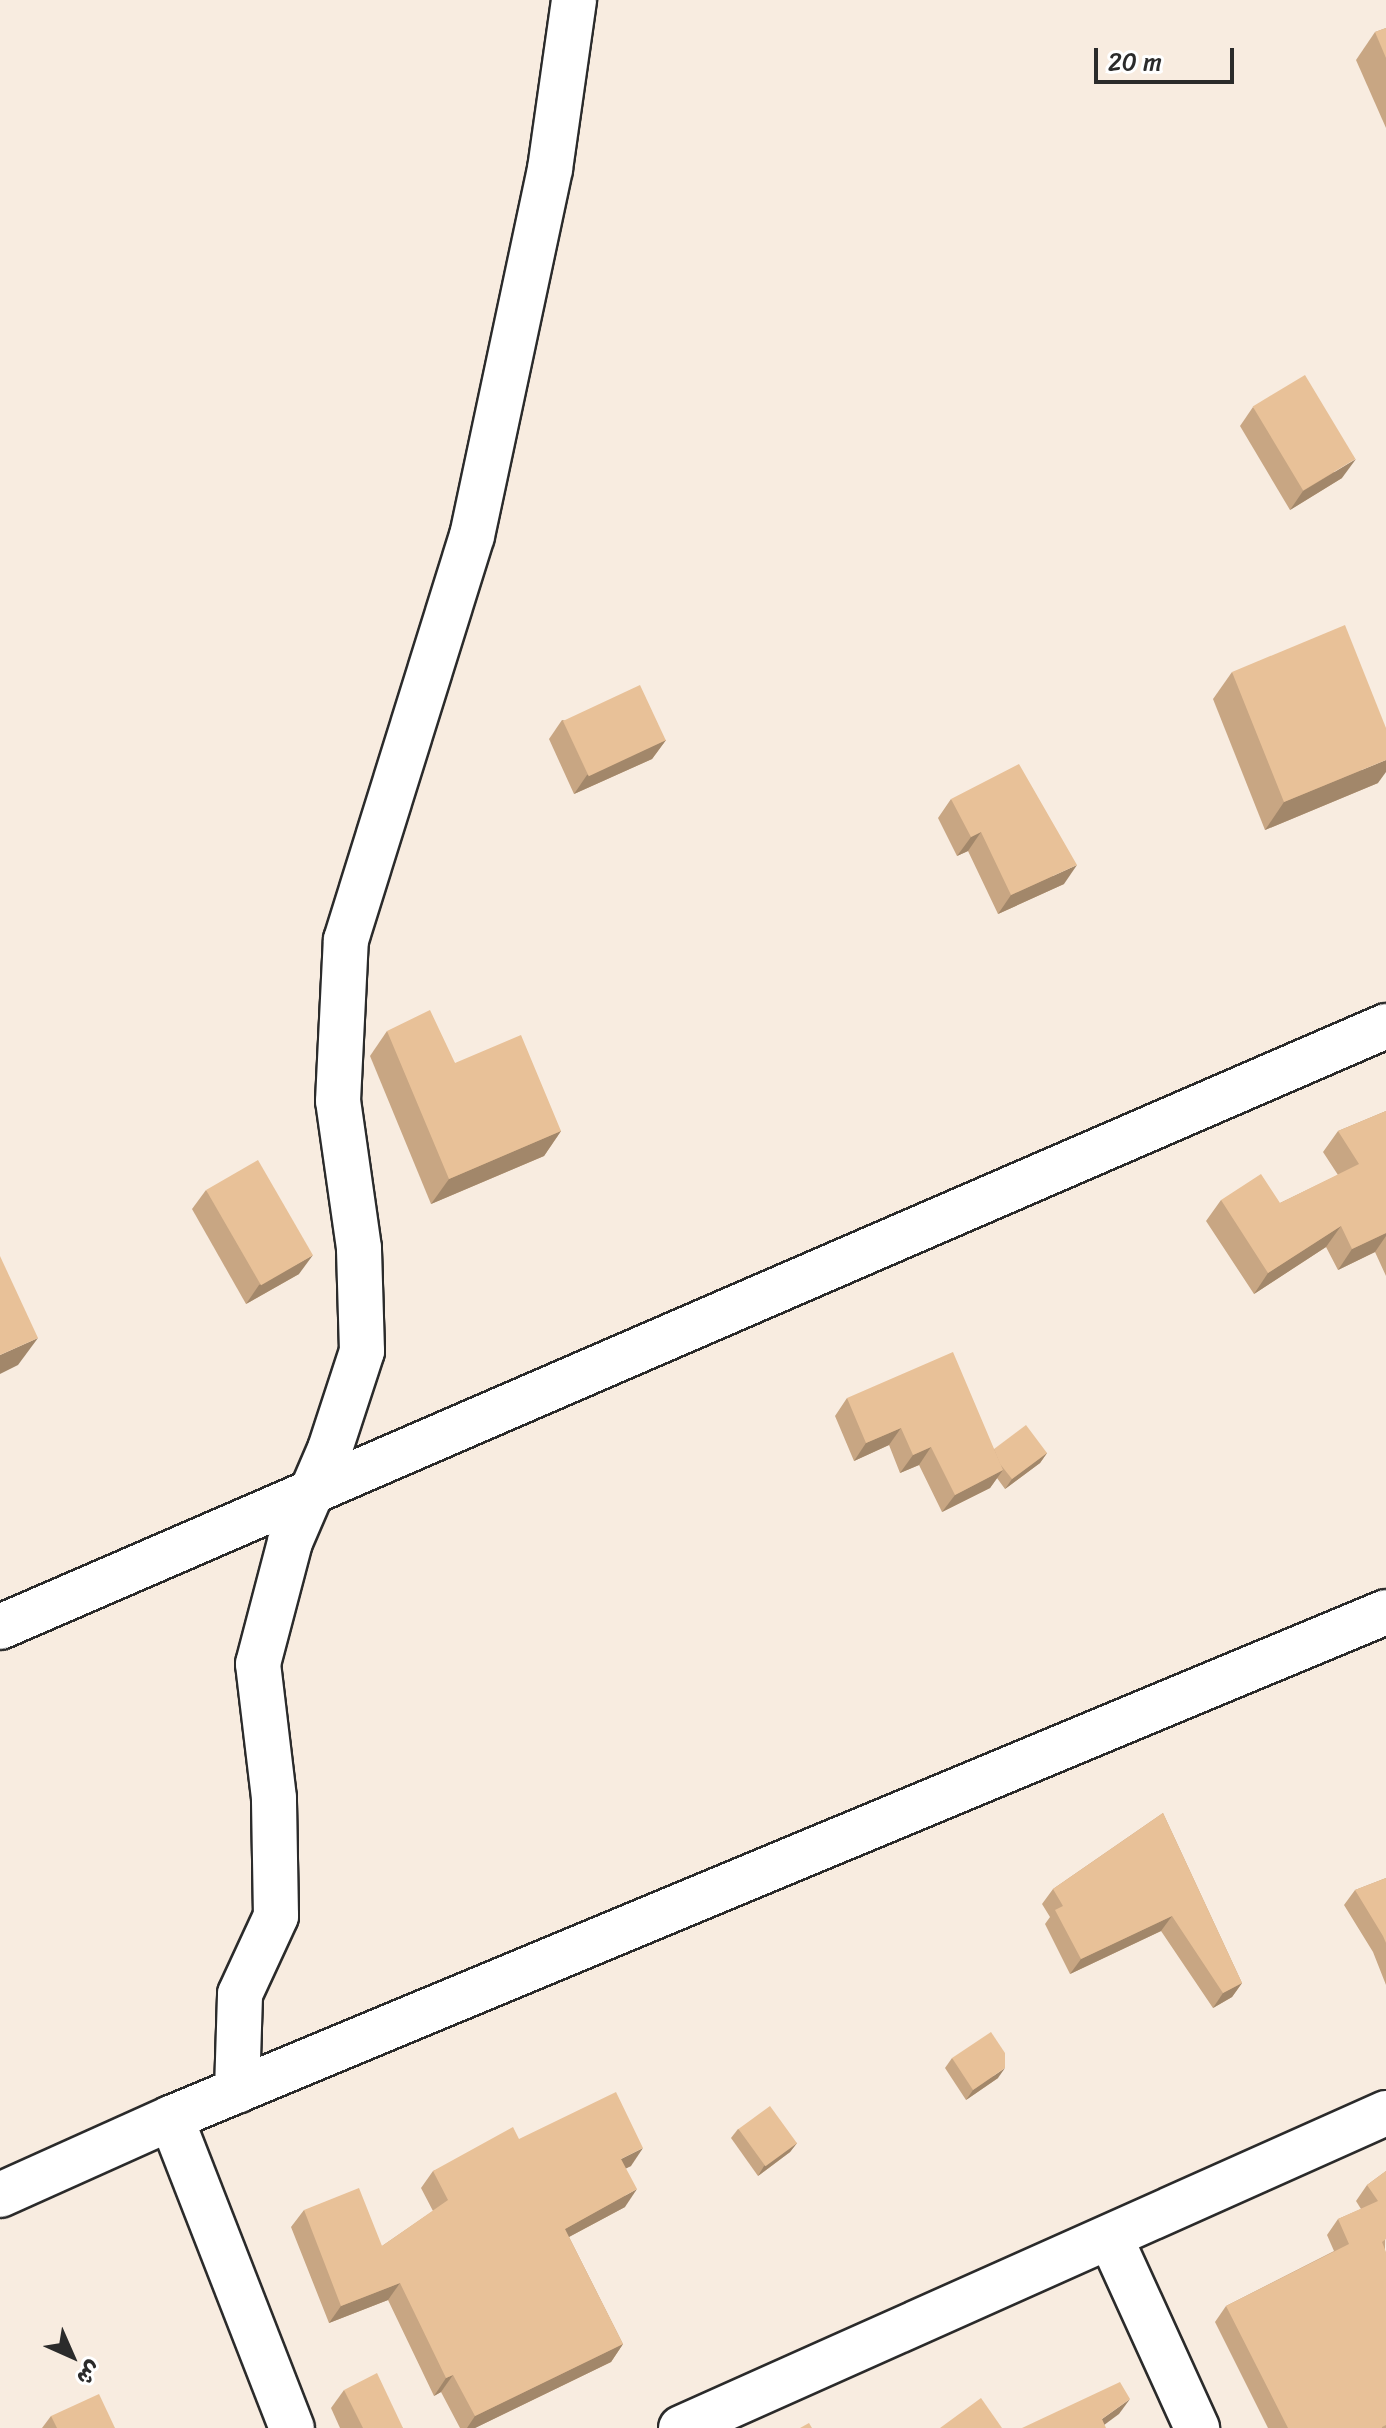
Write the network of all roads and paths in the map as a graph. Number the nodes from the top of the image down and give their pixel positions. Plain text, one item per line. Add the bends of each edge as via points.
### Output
1 (574, 0) edge
2 (1386, 1026) edge
3 (312, 1492) junction
4 (1386, 1612) edge
5 (0, 1627) edge
6 (237, 2091) junction
7 (1386, 2113) edge
8 (171, 2118) junction
9 (0, 2195) edge
10 (1111, 2239) junction
11 (292, 2428) edge
12 (681, 2428) edge
13 (1197, 2428) edge

1 - 3 street via 550,169 472,536 346,940 338,1101 359,1248 362,1351
2 - 3 street
3 - 5 street
3 - 6 street via 290,1542 258,1664 274,1798 276,1916 240,1994
4 - 6 street
6 - 8 street
7 - 10 street
8 - 9 street
8 - 11 street
10 - 12 street
10 - 13 street

